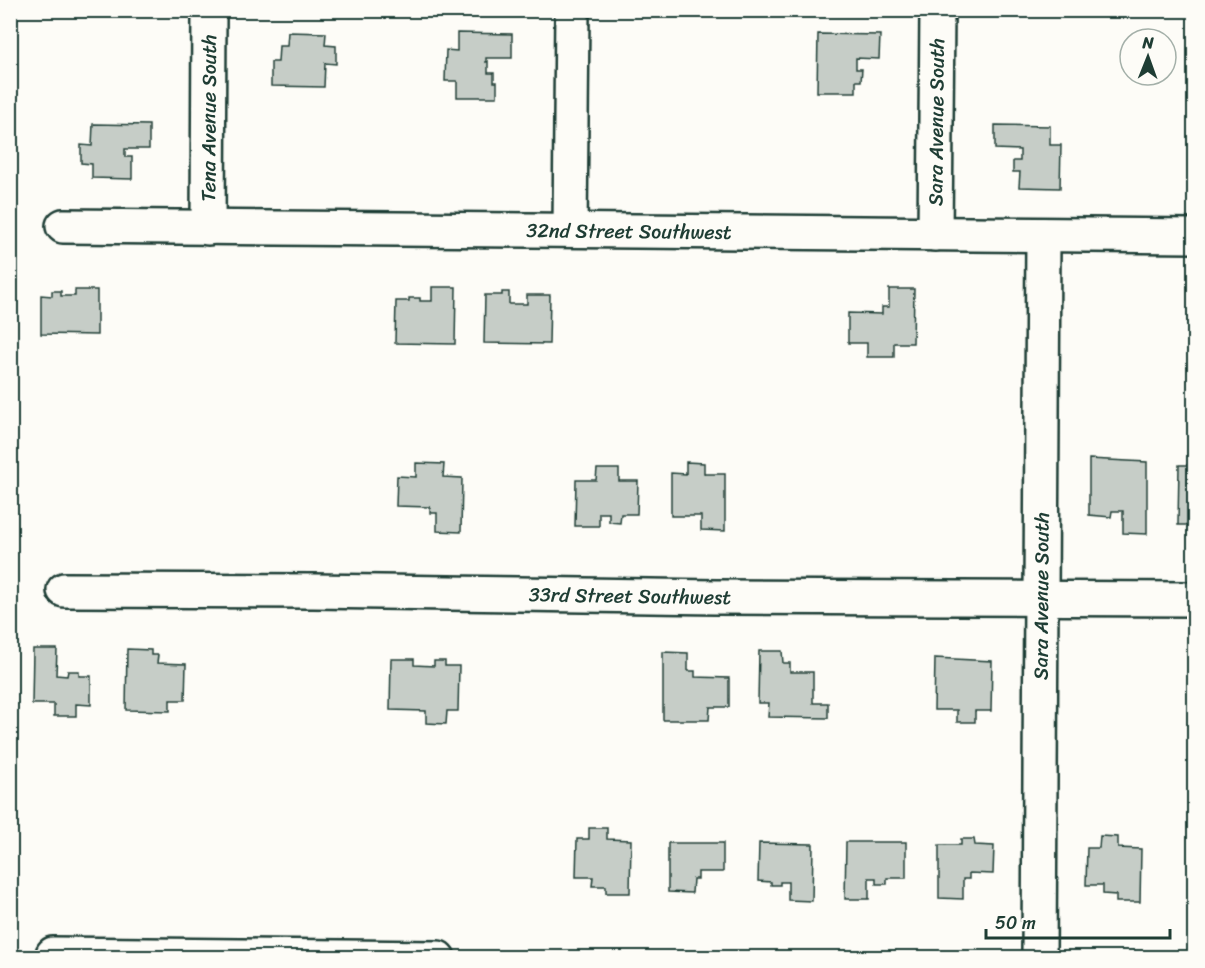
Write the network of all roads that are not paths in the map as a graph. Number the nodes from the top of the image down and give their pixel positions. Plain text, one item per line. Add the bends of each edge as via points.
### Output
1 (209, 10) edge
2 (572, 10) edge
3 (937, 10) edge
4 (63, 226) dead end
5 (208, 228) junction
6 (570, 230) junction
7 (935, 234) junction
8 (1043, 235) junction
9 (1194, 236) edge
10 (64, 590) dead end
11 (1041, 598) junction
12 (1194, 599) edge
13 (53, 954) dead end
14 (438, 957) edge
15 (1039, 957) edge

1 - 5 street, Tena Avenue South
2 - 6 street
3 - 7 street, Sara Avenue South
4 - 5 street, 32nd Street Southwest
5 - 6 street, 32nd Street Southwest
6 - 7 street, 32nd Street Southwest
7 - 8 street, 32nd Street Southwest
8 - 9 street, 32nd Street Southwest
8 - 11 street, Sara Avenue South
10 - 11 street, 33rd Street Southwest
11 - 12 street, 33rd Street Southwest
11 - 15 street, Sara Avenue South
13 - 14 street

